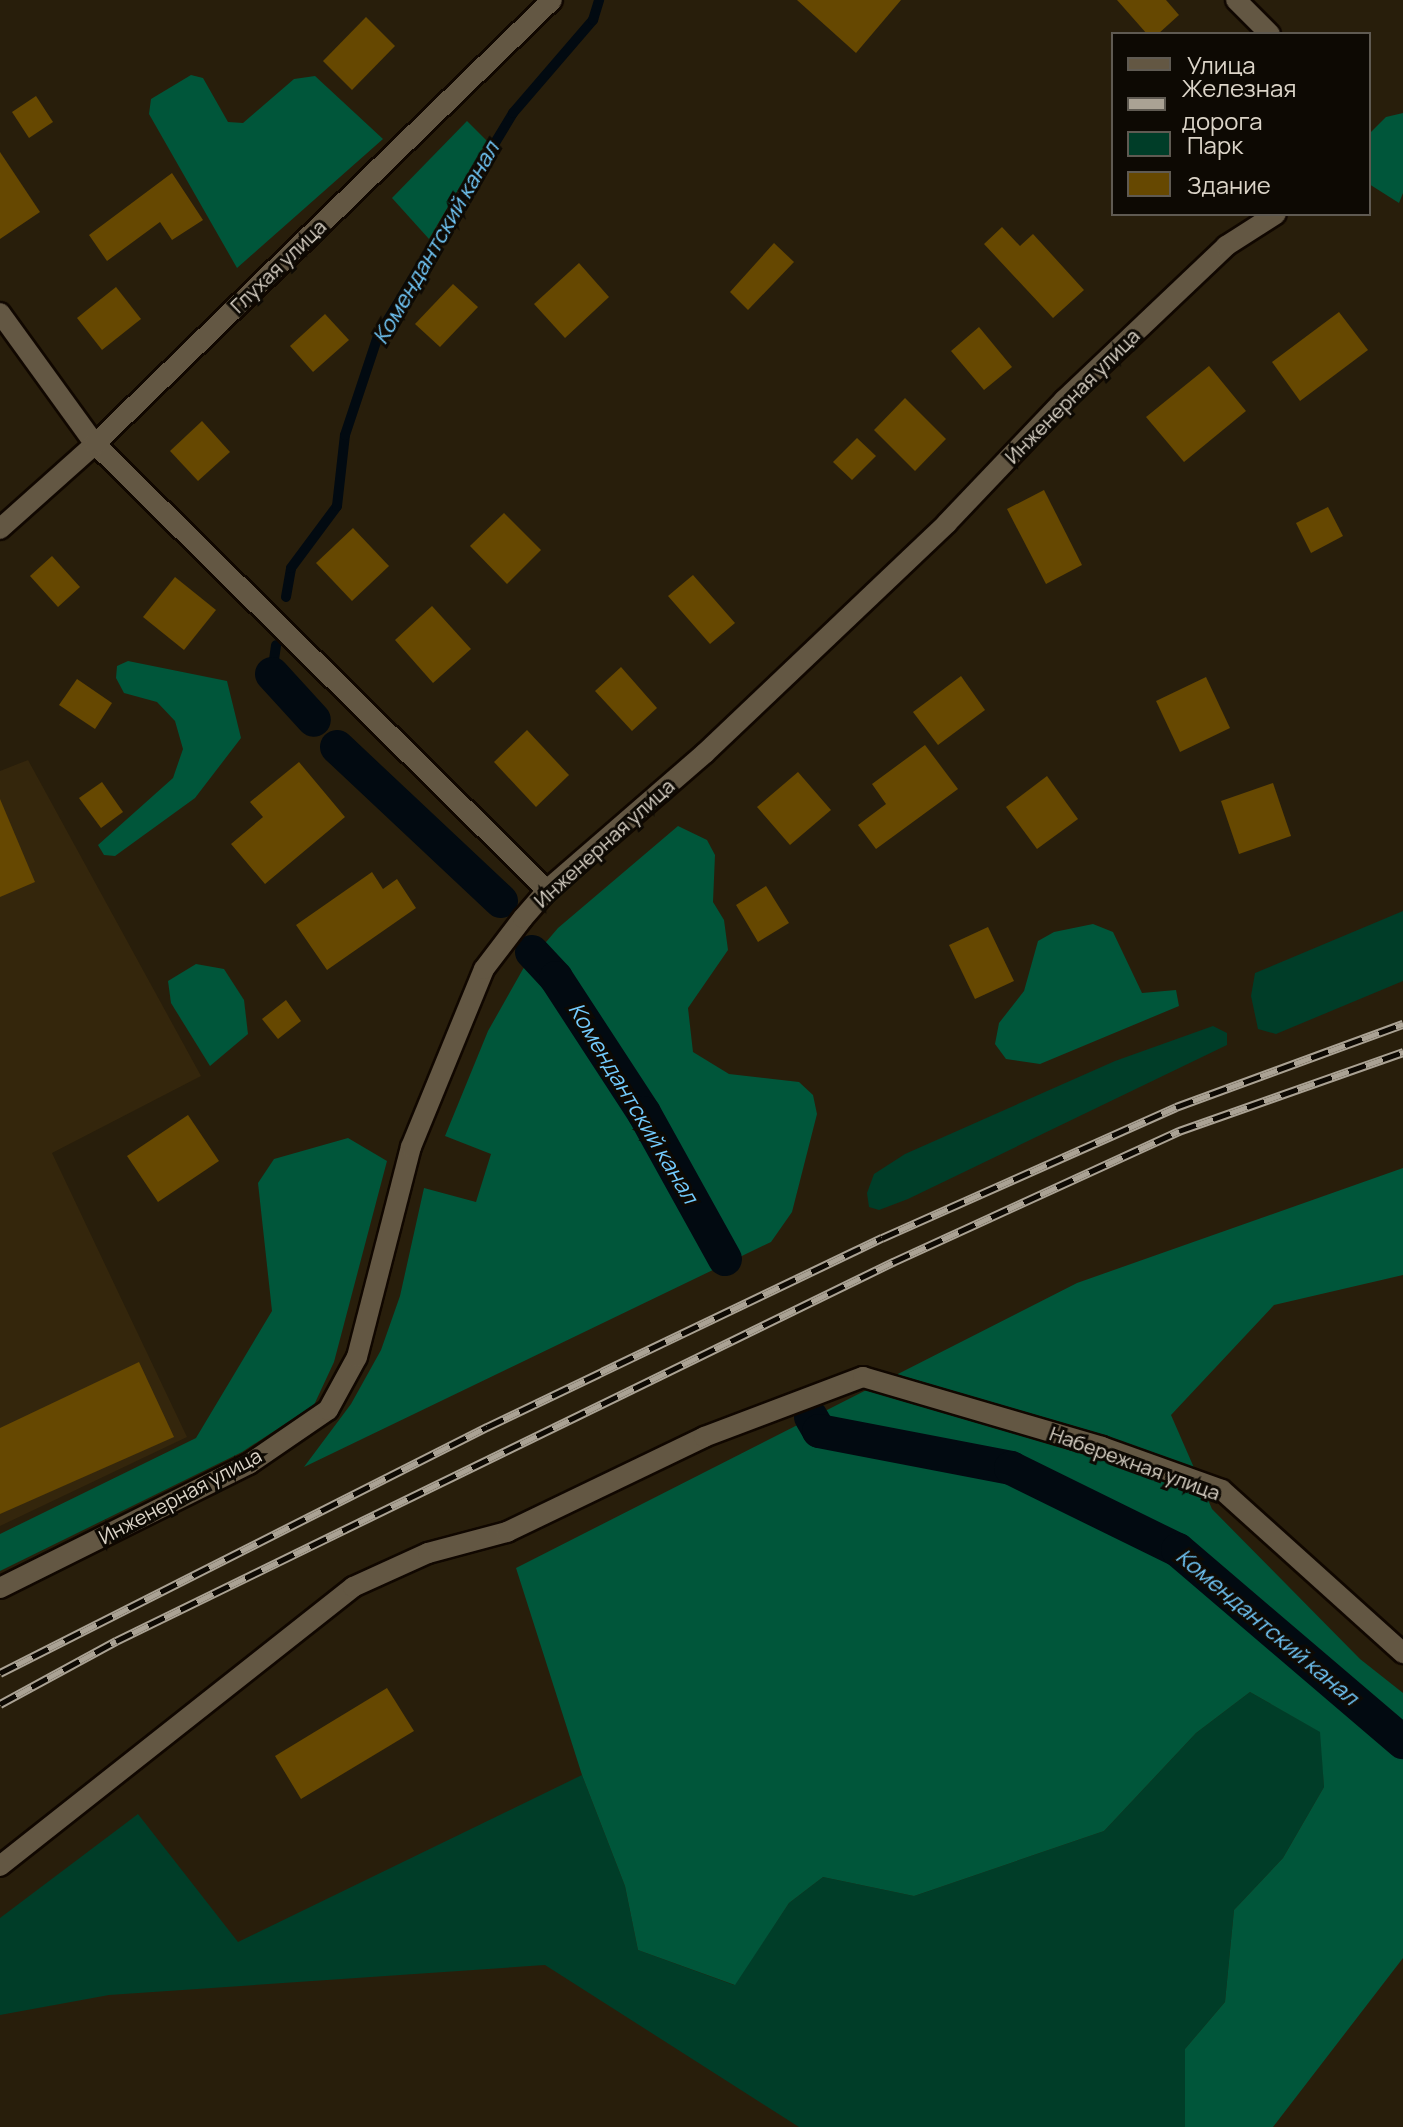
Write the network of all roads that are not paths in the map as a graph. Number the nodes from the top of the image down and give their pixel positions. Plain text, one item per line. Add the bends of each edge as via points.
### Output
1 (552, 0) edge
2 (1236, 0) edge
3 (1268, 32) edge
4 (1273, 216) edge
5 (0, 313) edge
6 (95, 444) junction
7 (0, 529) edge
8 (547, 890) junction
9 (0, 1588) edge
10 (1403, 1653) edge
11 (0, 1866) edge

1 - 6 street, Глухая улица
2 - 3 street
4 - 8 street, Инженерная улица via 1226,246 705,753
5 - 6 street
6 - 7 street, Глухая улица
6 - 8 street
8 - 9 street, Инженерная улица via 484,969 411,1147 357,1357 328,1410 249,1464
10 - 11 street, Набережная улица via 1222,1490 1102,1447 863,1377 704,1437 507,1532 428,1553 353,1587

